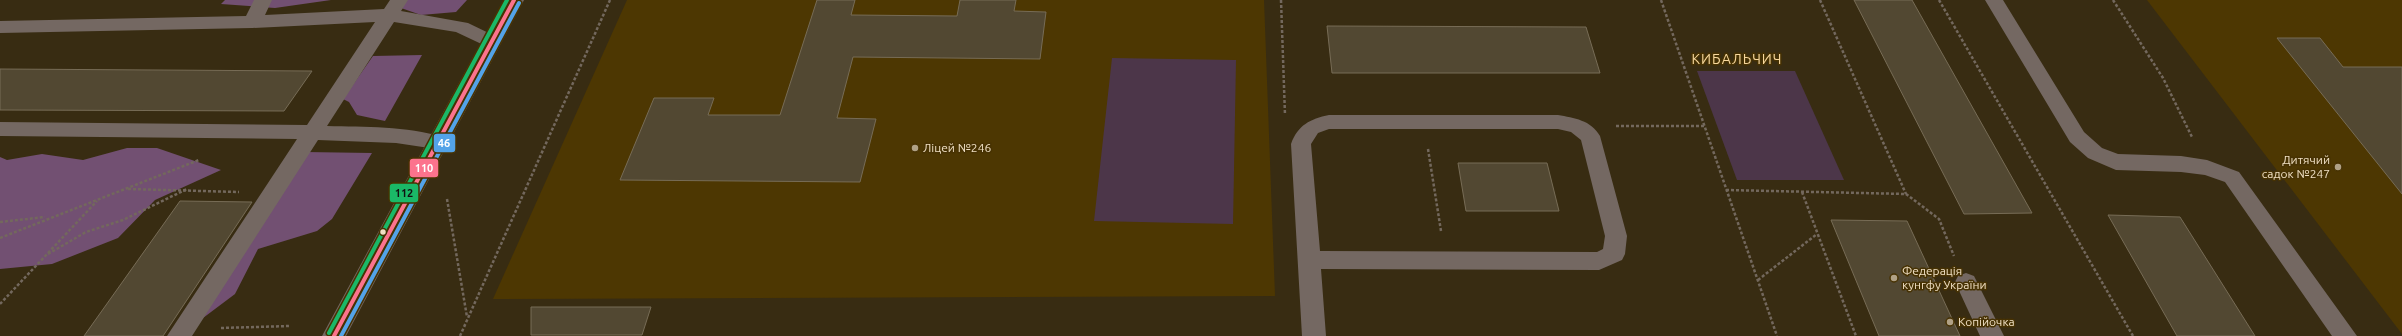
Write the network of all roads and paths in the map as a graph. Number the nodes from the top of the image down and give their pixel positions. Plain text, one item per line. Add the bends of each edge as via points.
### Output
1 (263, 0) edge
2 (514, 0) edge
3 (610, 0) edge
4 (1661, 0) edge
5 (1820, 0) edge
6 (1939, 0) edge
7 (1994, 0) edge
8 (2113, 0) edge
9 (394, 7) edge
10 (252, 22) junction
11 (0, 27) edge
12 (490, 42) junction
13 (1424, 122) junction
14 (1577, 126) junction
15 (1704, 126) junction
16 (0, 129) edge
17 (312, 132) junction
18 (436, 142) junction
19 (201, 158) dead end
20 (2207, 168) junction
21 (125, 189) junction
22 (187, 189) junction
23 (1726, 190) junction
24 (273, 191) junction
25 (1802, 192) junction
26 (1906, 194) junction
27 (447, 199) dead end
28 (97, 201) junction
29 (49, 217) junction
30 (0, 222) edge
31 (1817, 234) junction
32 (0, 238) edge
33 (48, 254) junction
34 (1309, 260) junction
35 (1446, 261) junction
36 (1757, 280) junction
37 (1966, 282) joint
38 (0, 304) edge
39 (468, 317) junction
40 (290, 326) dead end
41 (181, 333) edge
42 (334, 336) edge
43 (460, 336) edge
44 (1314, 336) edge
45 (1777, 336) edge
46 (1856, 336) edge
47 (1992, 336) edge
48 (2133, 336) edge
49 (2345, 336) edge

1 - 10 lane
2 - 12 street
3 - 39 path
4 - 15 path
5 - 26 path
6 - 48 path
7 - 20 lane via 2077,137 2095,153 2116,162 2181,164
8 - 20 path via 2163,78
9 - 10 lane
9 - 12 lane via 461,27
9 - 17 lane
10 - 11 lane
12 - 18 street
13 - 14 lane via 1558,122
13 - 34 lane via 1330,122 1311,126 1301,144
13 - 35 path
14 - 15 path
14 - 35 lane via 1590,136 1616,236 1614,254 1599,261
15 - 23 path
16 - 17 lane
17 - 18 lane via 396,136
17 - 24 lane
18 - 42 street
19 - 21 path
20 - 49 lane via 2232,177
21 - 22 path
21 - 28 path
22 - 24 path
22 - 33 path via 130,217 86,232
23 - 25 path
23 - 36 path
24 - 41 lane
25 - 26 path
25 - 31 path
26 - 37 path via 1939,219
27 - 39 path
28 - 29 path
28 - 33 path
29 - 30 path
29 - 32 path
31 - 36 path
31 - 46 path
33 - 38 path
34 - 35 lane
34 - 44 lane
36 - 45 path
37 - 47 lane
39 - 43 path
40 - 41 path

